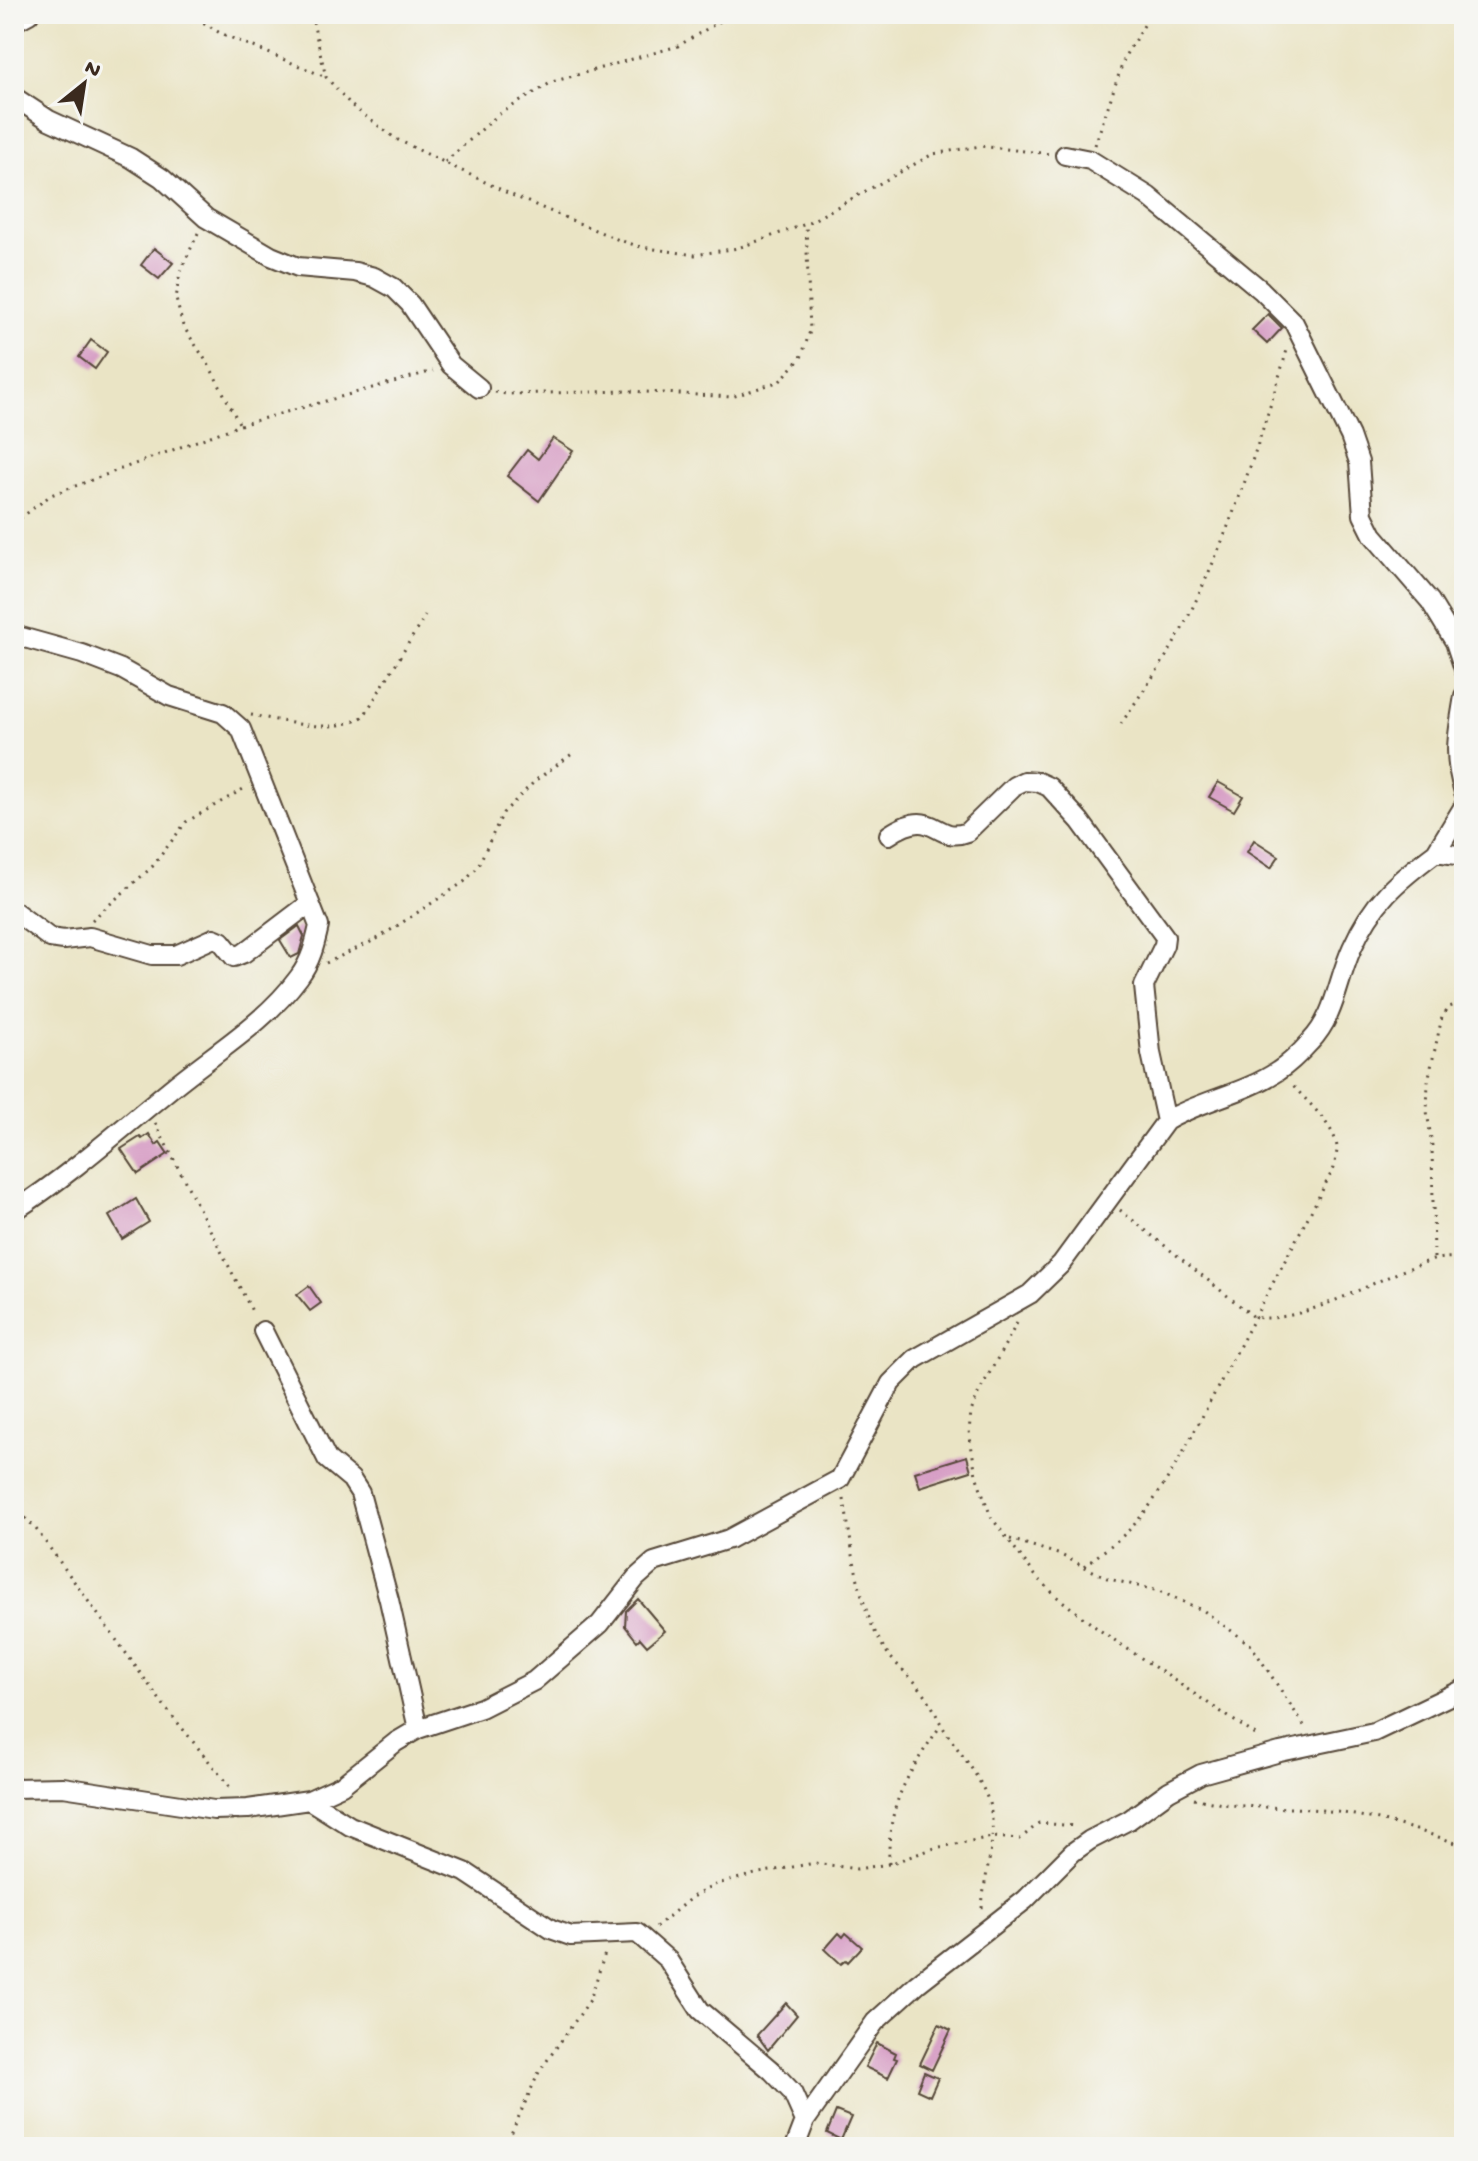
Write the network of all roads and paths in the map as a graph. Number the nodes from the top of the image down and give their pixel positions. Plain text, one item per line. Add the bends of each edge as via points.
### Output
1 (29, 14) edge
2 (190, 14) edge
3 (311, 14) edge
4 (732, 14) edge
5 (1151, 14) edge
6 (14, 22) edge
7 (326, 77) junction
8 (14, 97) edge
9 (1065, 155) joint
10 (1090, 160) junction
11 (445, 162) junction
12 (206, 218) junction
13 (806, 224) junction
14 (1294, 323) junction
15 (451, 365) junction
16 (479, 388) joint
17 (240, 425) junction
18 (14, 523) edge
19 (425, 616) dead end
20 (14, 635) edge
21 (1464, 669) edge
22 (1464, 696) edge
23 (223, 713) junction
24 (1121, 724) dead end
25 (572, 754) dead end
26 (261, 779) junction
27 (1464, 792) edge
28 (1464, 806) edge
29 (889, 835) dead end
30 (1436, 852) junction
31 (1464, 856) edge
32 (310, 903) junction
33 (14, 911) edge
34 (76, 937) junction
35 (301, 975) junction
36 (1464, 1002) edge
37 (1278, 1071) junction
38 (147, 1109) junction
39 (1166, 1121) junction
40 (1110, 1201) junction
41 (14, 1211) edge
42 (1464, 1257) edge
43 (1434, 1259) junction
44 (1030, 1294) junction
45 (1254, 1317) junction
46 (263, 1331) joint
47 (840, 1479) junction
48 (14, 1506) edge
49 (1009, 1539) junction
50 (1085, 1566) junction
51 (1464, 1689) edge
52 (941, 1725) junction
53 (418, 1729) junction
54 (1316, 1744) junction
55 (1280, 1752) junction
56 (14, 1788) edge
57 (1169, 1791) junction
58 (309, 1800) junction
59 (248, 1809) junction
60 (1105, 1832) junction
61 (992, 1837) junction
62 (1464, 1846) edge
63 (889, 1864) junction
64 (637, 1933) junction
65 (982, 1934) junction
66 (607, 1935) junction
67 (805, 2121) junction
68 (505, 2147) edge
69 (795, 2147) edge

1 - 6 street
2 - 7 path via 220,33
3 - 7 path
4 - 11 path via 678,46 552,82 498,115
5 - 10 path via 1125,56
7 - 11 path via 352,106 396,139
8 - 12 street via 49,120 131,158
9 - 10 street
9 - 13 path via 980,146 933,154
10 - 14 street via 1148,196
11 - 13 path via 641,247 695,255 738,248
12 - 15 street via 298,267 355,272 394,288
12 - 17 path via 184,263 176,299 183,326
13 - 16 path via 810,331 801,358 780,381 732,397 629,391 506,394
14 - 21 street via 1350,436 1359,462 1363,515 1373,535 1430,601 1455,642
14 - 24 path via 1227,530 1180,632
15 - 16 street
15 - 17 path
17 - 18 path via 51,495
19 - 23 path via 356,721 317,725
20 - 23 street via 82,654 169,696
22 - 27 street via 1455,747
23 - 26 street via 241,729
25 - 35 path via 503,813 477,868 464,882 377,939
26 - 32 street
26 - 34 path via 186,822 152,867
28 - 30 street
29 - 39 street via 917,822 958,835 1014,786 1024,781 1049,787 1165,937 1144,986
30 - 31 street
30 - 37 street via 1394,883 1371,912 1352,948 1331,1014 1312,1041
32 - 34 street via 238,956 214,938 176,955 152,955
32 - 35 street via 319,926
33 - 34 street via 50,938
35 - 38 street via 243,1034
36 - 43 path via 1448,1007 1442,1017 1428,1081
37 - 39 street
37 - 45 path via 1312,1106 1337,1146 1334,1168
38 - 41 street
38 - 46 path
39 - 40 street
40 - 44 street
40 - 45 path
42 - 43 path
43 - 45 path via 1299,1311
44 - 47 street via 915,1359 891,1383
44 - 49 path via 978,1394 969,1431 980,1491 991,1517
45 - 50 path via 1162,1487 1129,1530
46 - 53 street via 327,1459 360,1493
47 - 52 path via 856,1569 878,1638 927,1696
47 - 53 street via 729,1539 654,1562 600,1624 534,1681 481,1708
48 - 59 path
49 - 50 path
49 - 55 path via 1035,1575 1077,1612
50 - 54 path via 1109,1579 1180,1599 1233,1630 1251,1645
51 - 54 street via 1374,1732
52 - 61 path via 984,1790
52 - 63 path via 899,1794 891,1817
53 - 58 street via 342,1785
54 - 55 street
55 - 57 street via 1201,1774
56 - 59 street via 63,1787 214,1810
57 - 60 street
57 - 62 path via 1223,1806 1313,1809 1404,1826
58 - 59 street
58 - 66 street via 350,1826 465,1872 551,1929 571,1936
60 - 61 path via 1039,1823 1020,1839
60 - 65 street via 1073,1852
61 - 63 path
61 - 65 path
63 - 64 path via 857,1869 815,1863 717,1884 656,1927
64 - 66 street
64 - 67 street via 668,1960 700,2010 792,2092
65 - 67 street via 875,2022
66 - 68 path via 605,1960 590,2000 539,2072
67 - 69 street

